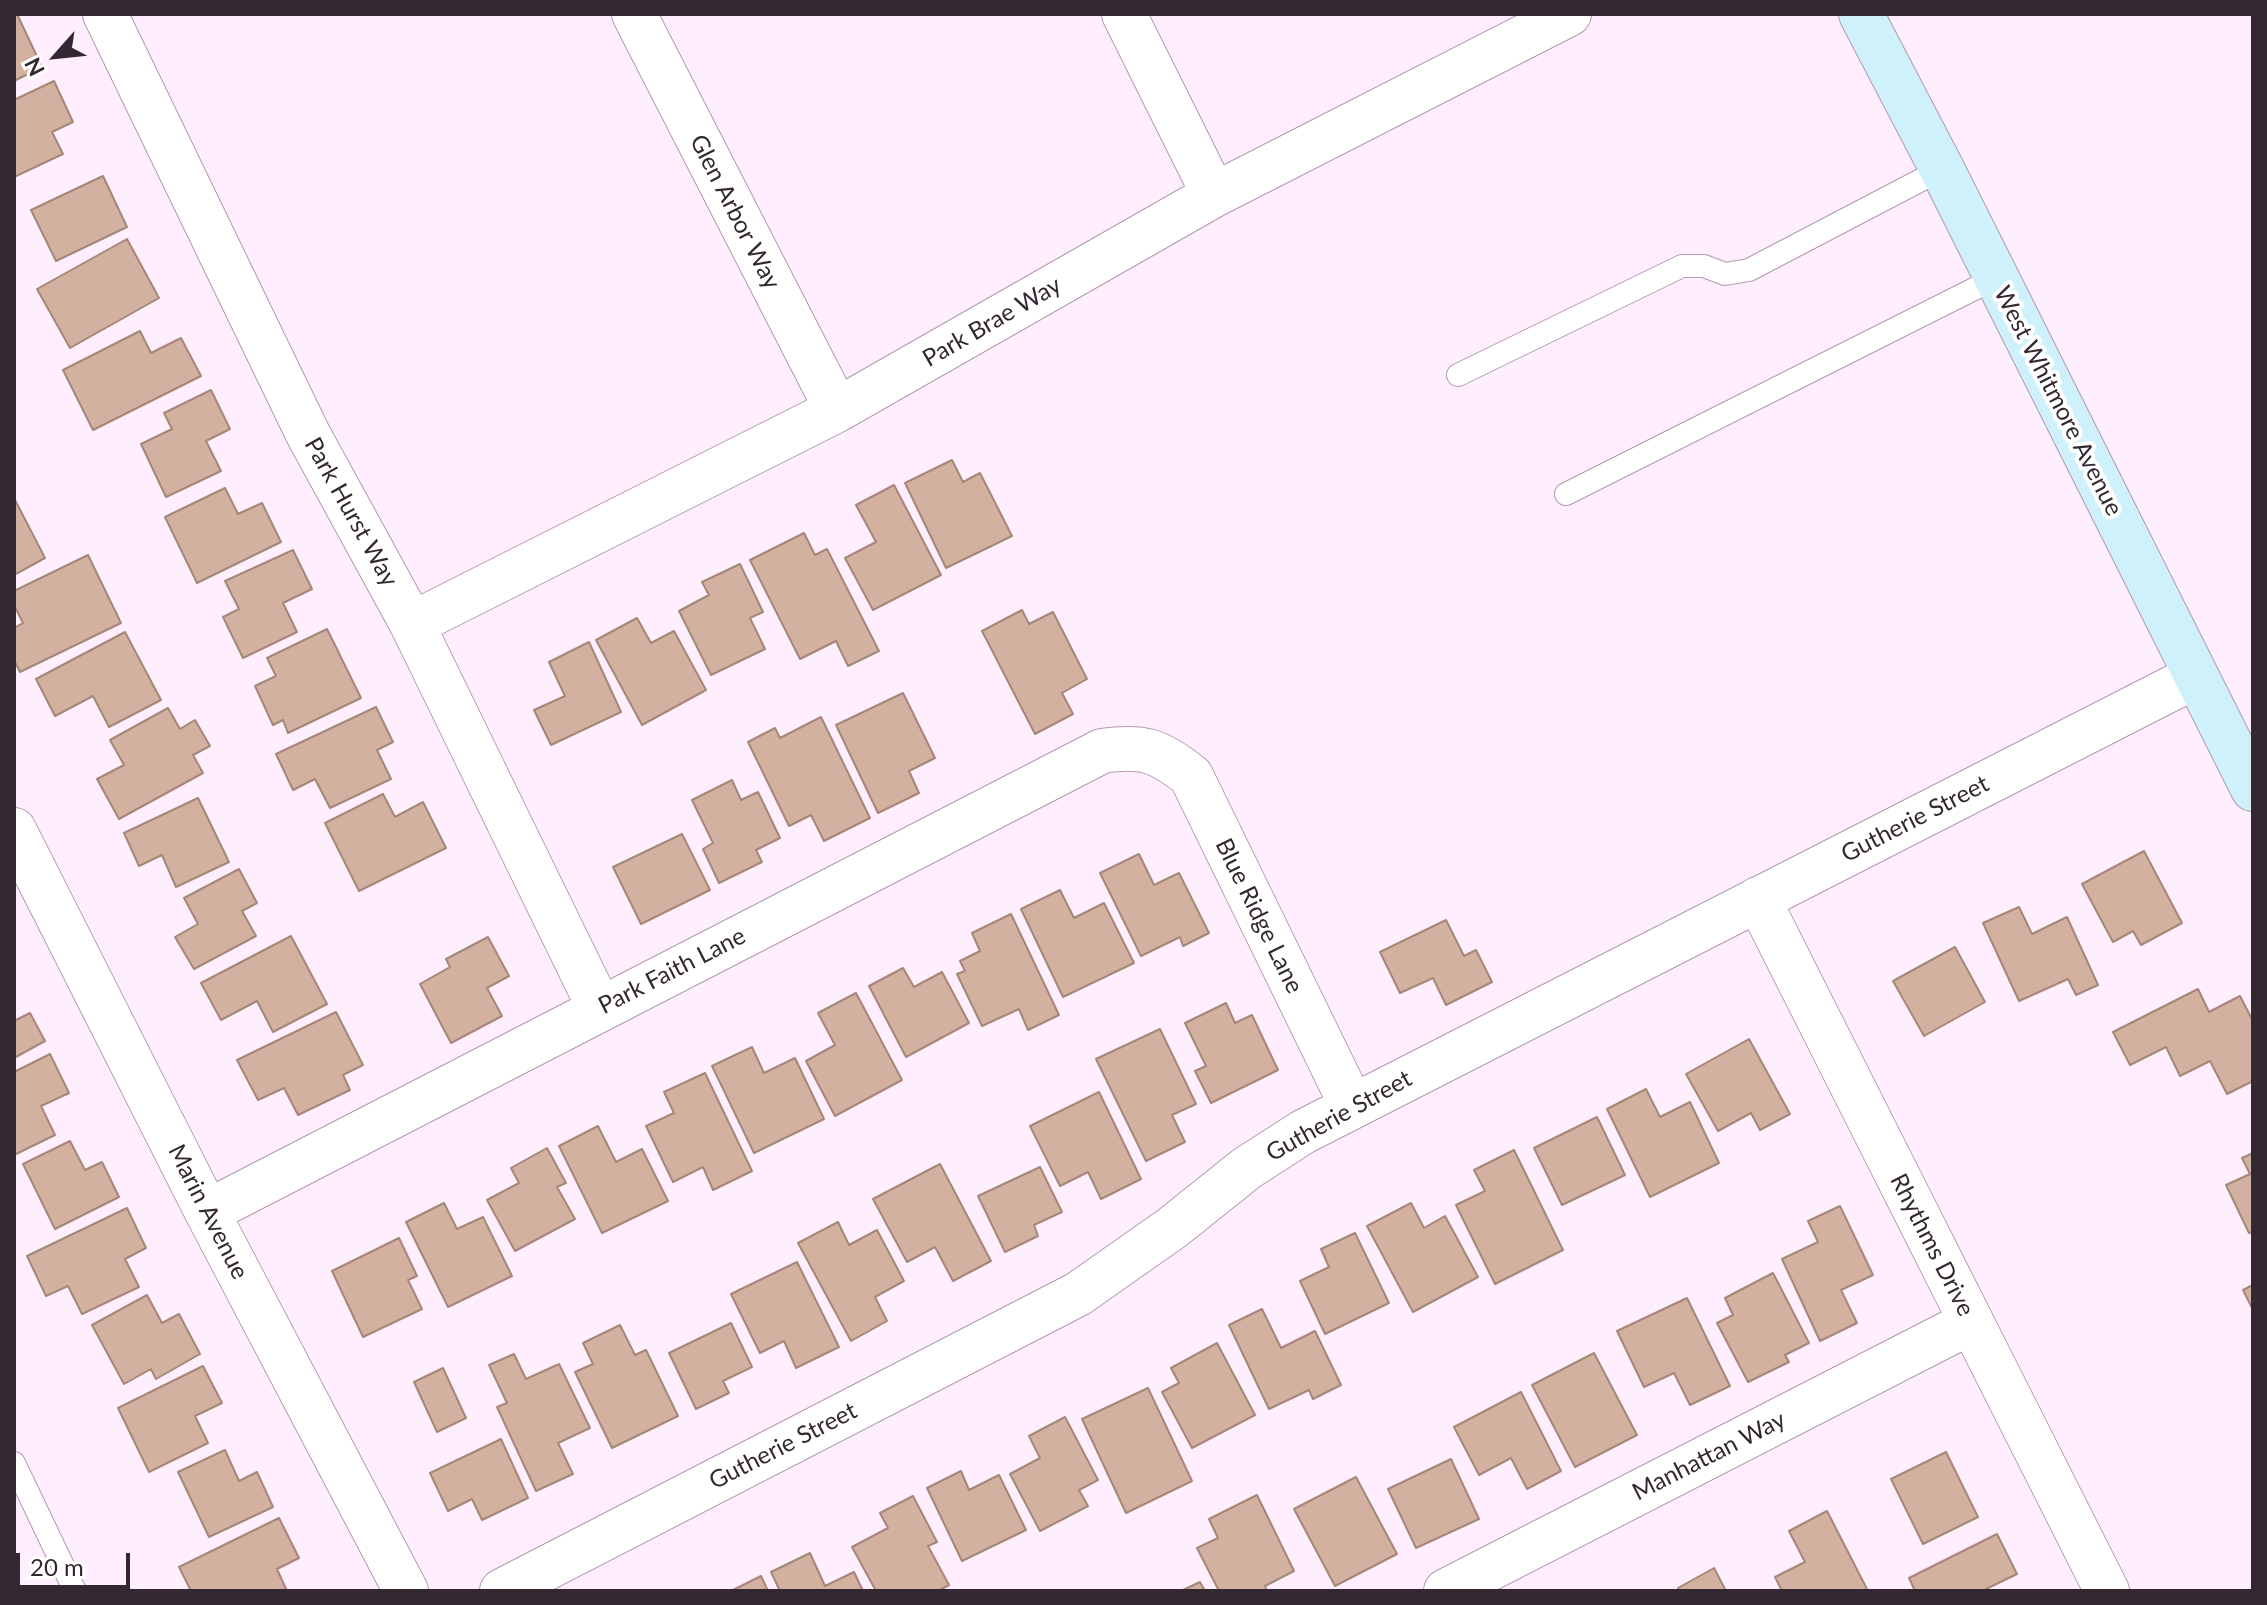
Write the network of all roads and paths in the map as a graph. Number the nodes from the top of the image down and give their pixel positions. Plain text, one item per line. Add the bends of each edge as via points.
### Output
1 (105, 14) edge
2 (634, 14) edge
3 (1124, 14) edge
4 (1569, 14) edge
5 (1861, 14) edge
6 (1942, 169) junction
7 (1214, 195) junction
8 (1996, 278) junction
9 (1458, 375) dead end
10 (837, 410) junction
11 (1566, 494) dead end
12 (412, 624) junction
13 (2196, 676) junction
14 (1143, 749) joint
15 (2253, 789) edge
16 (14, 830) edge
17 (1758, 899) junction
18 (600, 1009) junction
19 (1352, 1106) junction
20 (207, 1212) junction
21 (1971, 1322) junction
22 (14, 1463) edge
23 (75, 1591) edge
24 (406, 1591) edge
25 (502, 1591) edge
26 (1446, 1591) edge
27 (2107, 1591) edge

1 - 12 street, Park Hurst Way via 308,434
2 - 10 street, Glen Arbor Way
3 - 7 street
4 - 7 street, Park Brae Way
5 - 6 main road, West Whitmore Avenue
6 - 8 main road, West Whitmore Avenue
6 - 9 lane via 1749,270 1725,274 1704,266 1682,266
7 - 10 street, Park Brae Way
8 - 11 lane
8 - 13 main road, West Whitmore Avenue
10 - 12 street, Park Brae Way
12 - 18 street, Park Hurst Way
13 - 15 main road, West Whitmore Avenue
13 - 17 street, Gutherie Street
14 - 18 street, Park Faith Lane via 1102,751
14 - 19 street, Blue Ridge Lane via 1169,759 1191,776
16 - 20 street, Marin Avenue
17 - 19 street, Gutherie Street
17 - 21 street, Rhythms Drive
18 - 20 street, Park Faith Lane
19 - 25 street, Gutherie Street via 1247,1168 1078,1294
20 - 24 street, Marin Avenue
21 - 26 street, Manhattan Way
21 - 27 street, Rhythms Drive
22 - 23 lane

